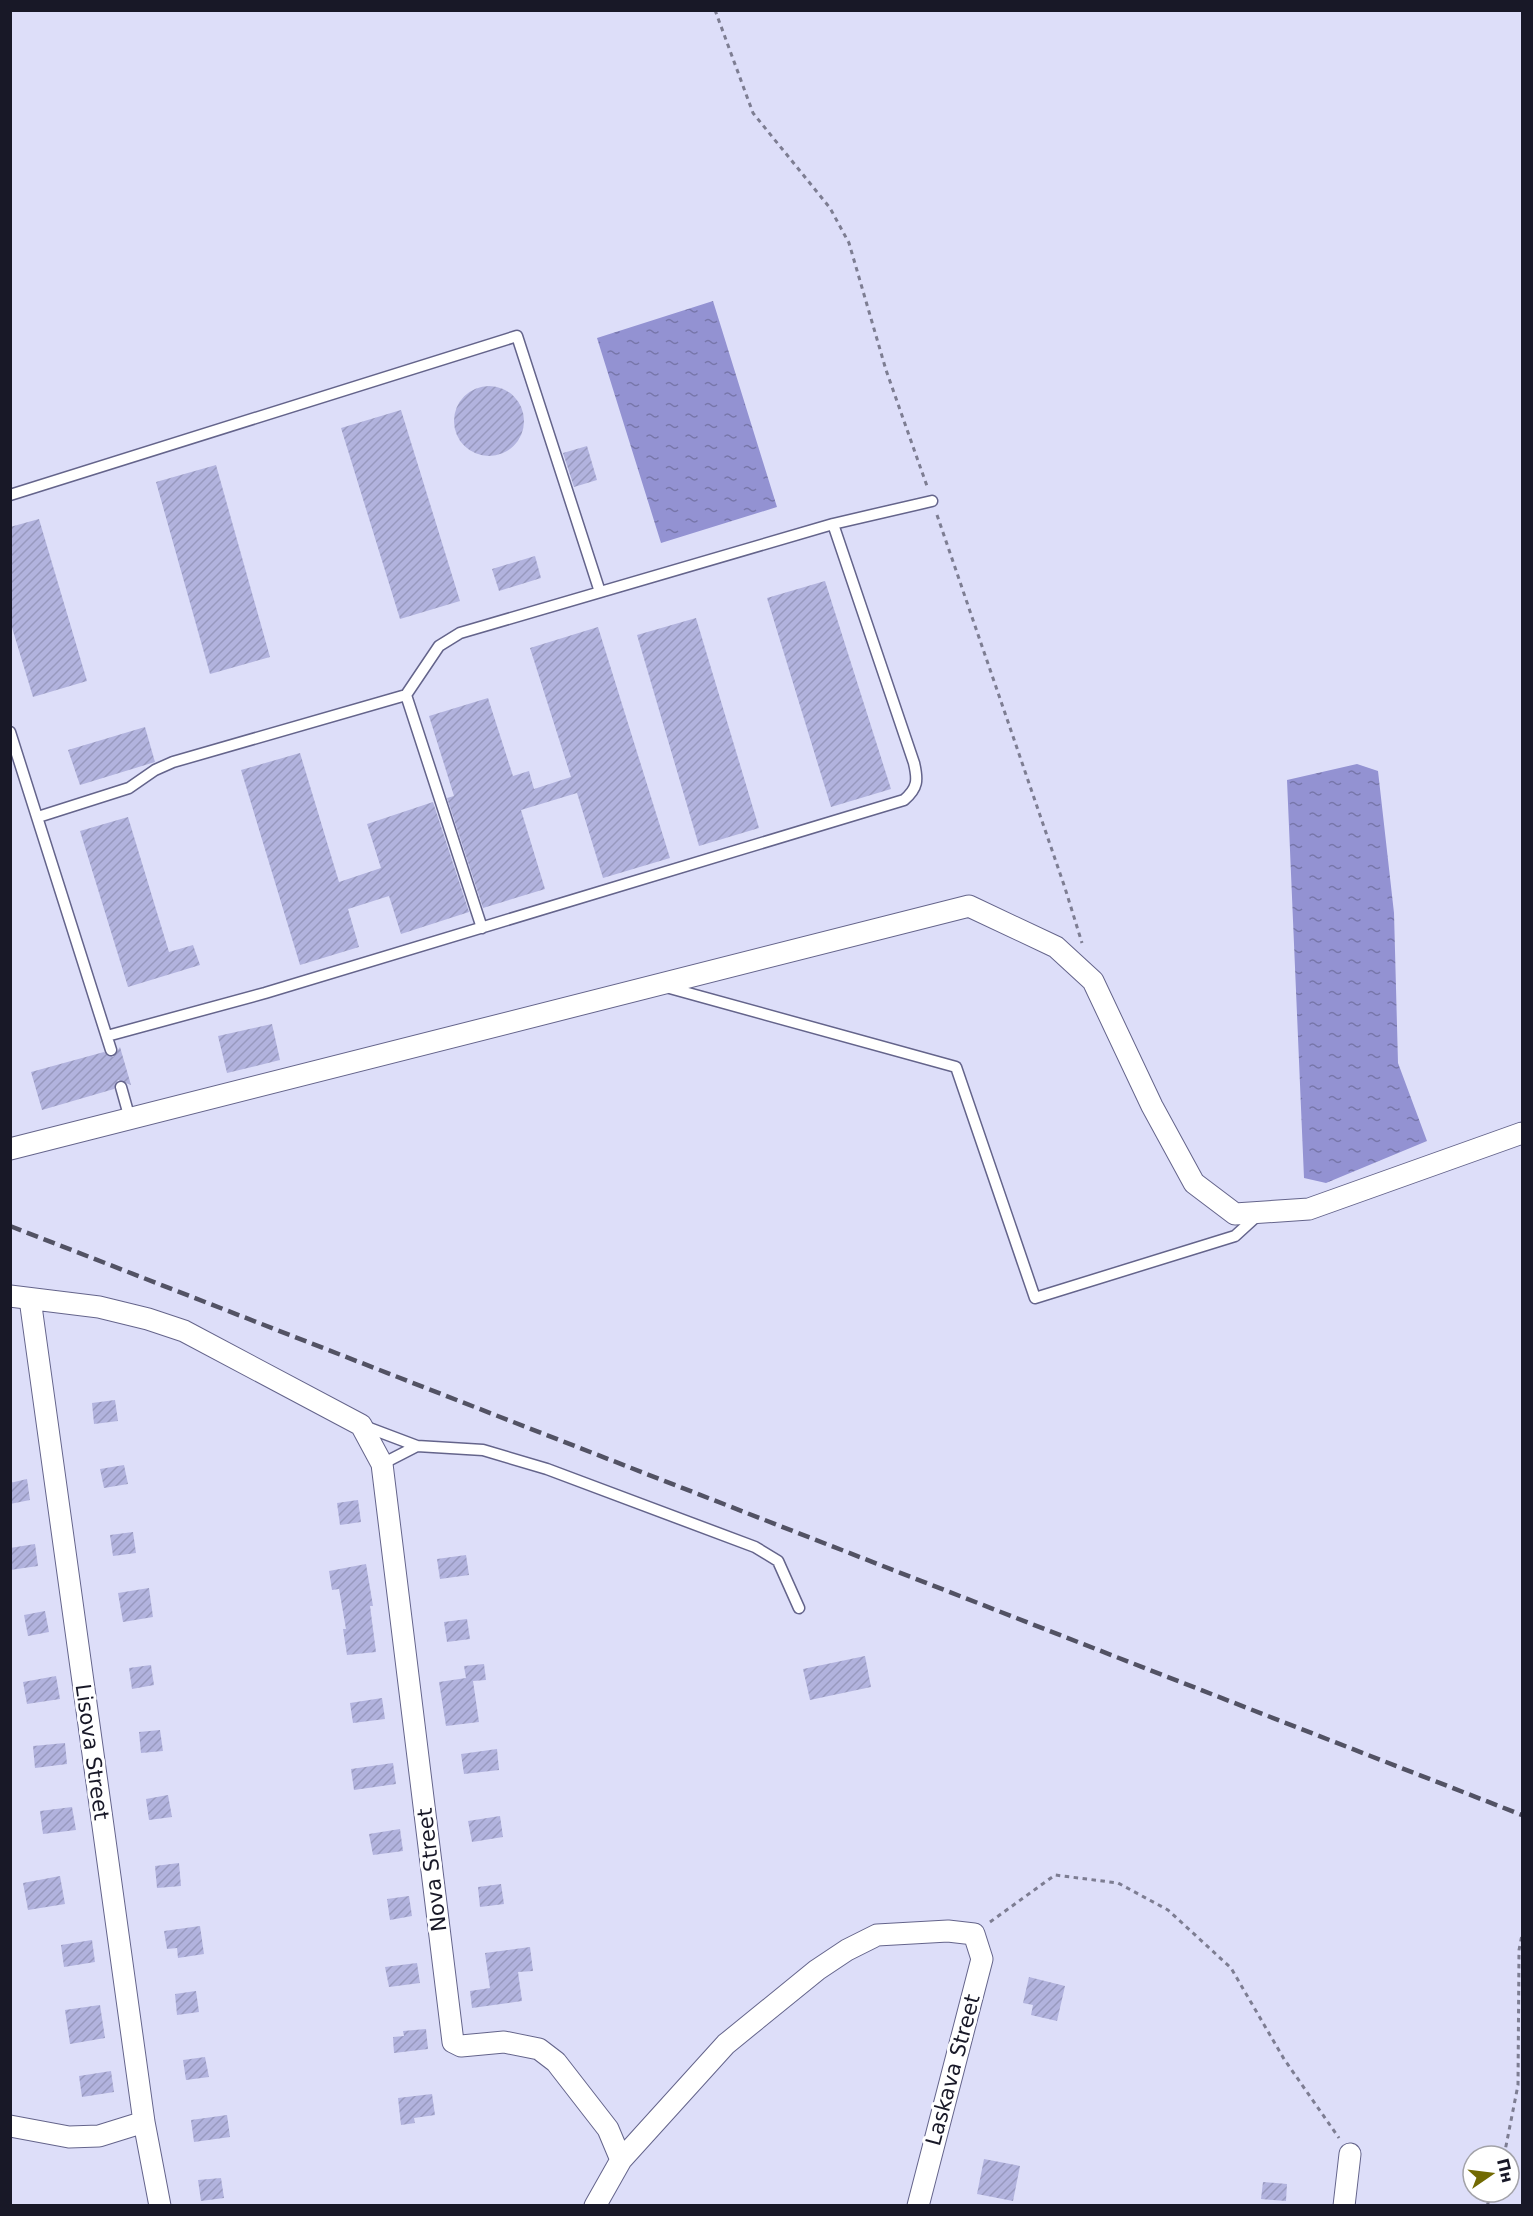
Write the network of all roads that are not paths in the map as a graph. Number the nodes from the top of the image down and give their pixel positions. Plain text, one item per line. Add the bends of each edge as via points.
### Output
1 (10, 495) edge
2 (932, 501) dead end
3 (833, 524) junction
4 (600, 592) junction
5 (406, 695) junction
6 (10, 732) edge
7 (38, 817) junction
8 (482, 928) junction
9 (657, 985) junction
10 (107, 1036) junction
11 (111, 1050) dead end
12 (121, 1087) dead end
13 (130, 1119) junction
14 (1522, 1133) edge
15 (10, 1149) edge
16 (1261, 1212) junction
17 (20, 1297) edge
18 (361, 1425) junction
19 (417, 1446) junction
20 (382, 1464) junction
21 (799, 1608) dead end
22 (144, 2122) junction
23 (10, 2126) edge
24 (1350, 2154) road end
25 (621, 2160) junction
26 (160, 2205) edge
27 (595, 2205) edge
28 (918, 2205) edge
29 (1344, 2205) edge

1 - 4 lane via 517,336
2 - 3 lane
3 - 4 lane
3 - 8 lane via 914,763 918,780 914,791 904,800
4 - 5 lane via 460,633 439,646
5 - 7 lane via 173,762 129,788
5 - 8 lane
6 - 7 lane
7 - 10 lane
8 - 10 lane
9 - 13 street
9 - 16 street via 969,906 1056,947 1093,981 1194,1184 1235,1214
9 - 16 lane via 956,1067 1035,1298 1235,1236
10 - 11 lane
12 - 13 lane
13 - 15 street
14 - 16 street via 1309,1209
17 - 18 street via 99,1307 184,1331
17 - 22 street, Lisova Street
18 - 19 lane
18 - 20 street, Nova Street
19 - 20 lane
19 - 21 lane via 483,1450 548,1469 755,1547 778,1561
20 - 25 street, Nova Street via 453,2042 461,2046 504,2042 539,2049 556,2062 608,2129
22 - 23 street via 99,2136 69,2137
22 - 26 street, Lisova Street
24 - 29 street
25 - 27 street
25 - 28 street, Laskava Street via 726,2044 817,1970 848,1950 877,1935 948,1931 974,1934 982,1959

